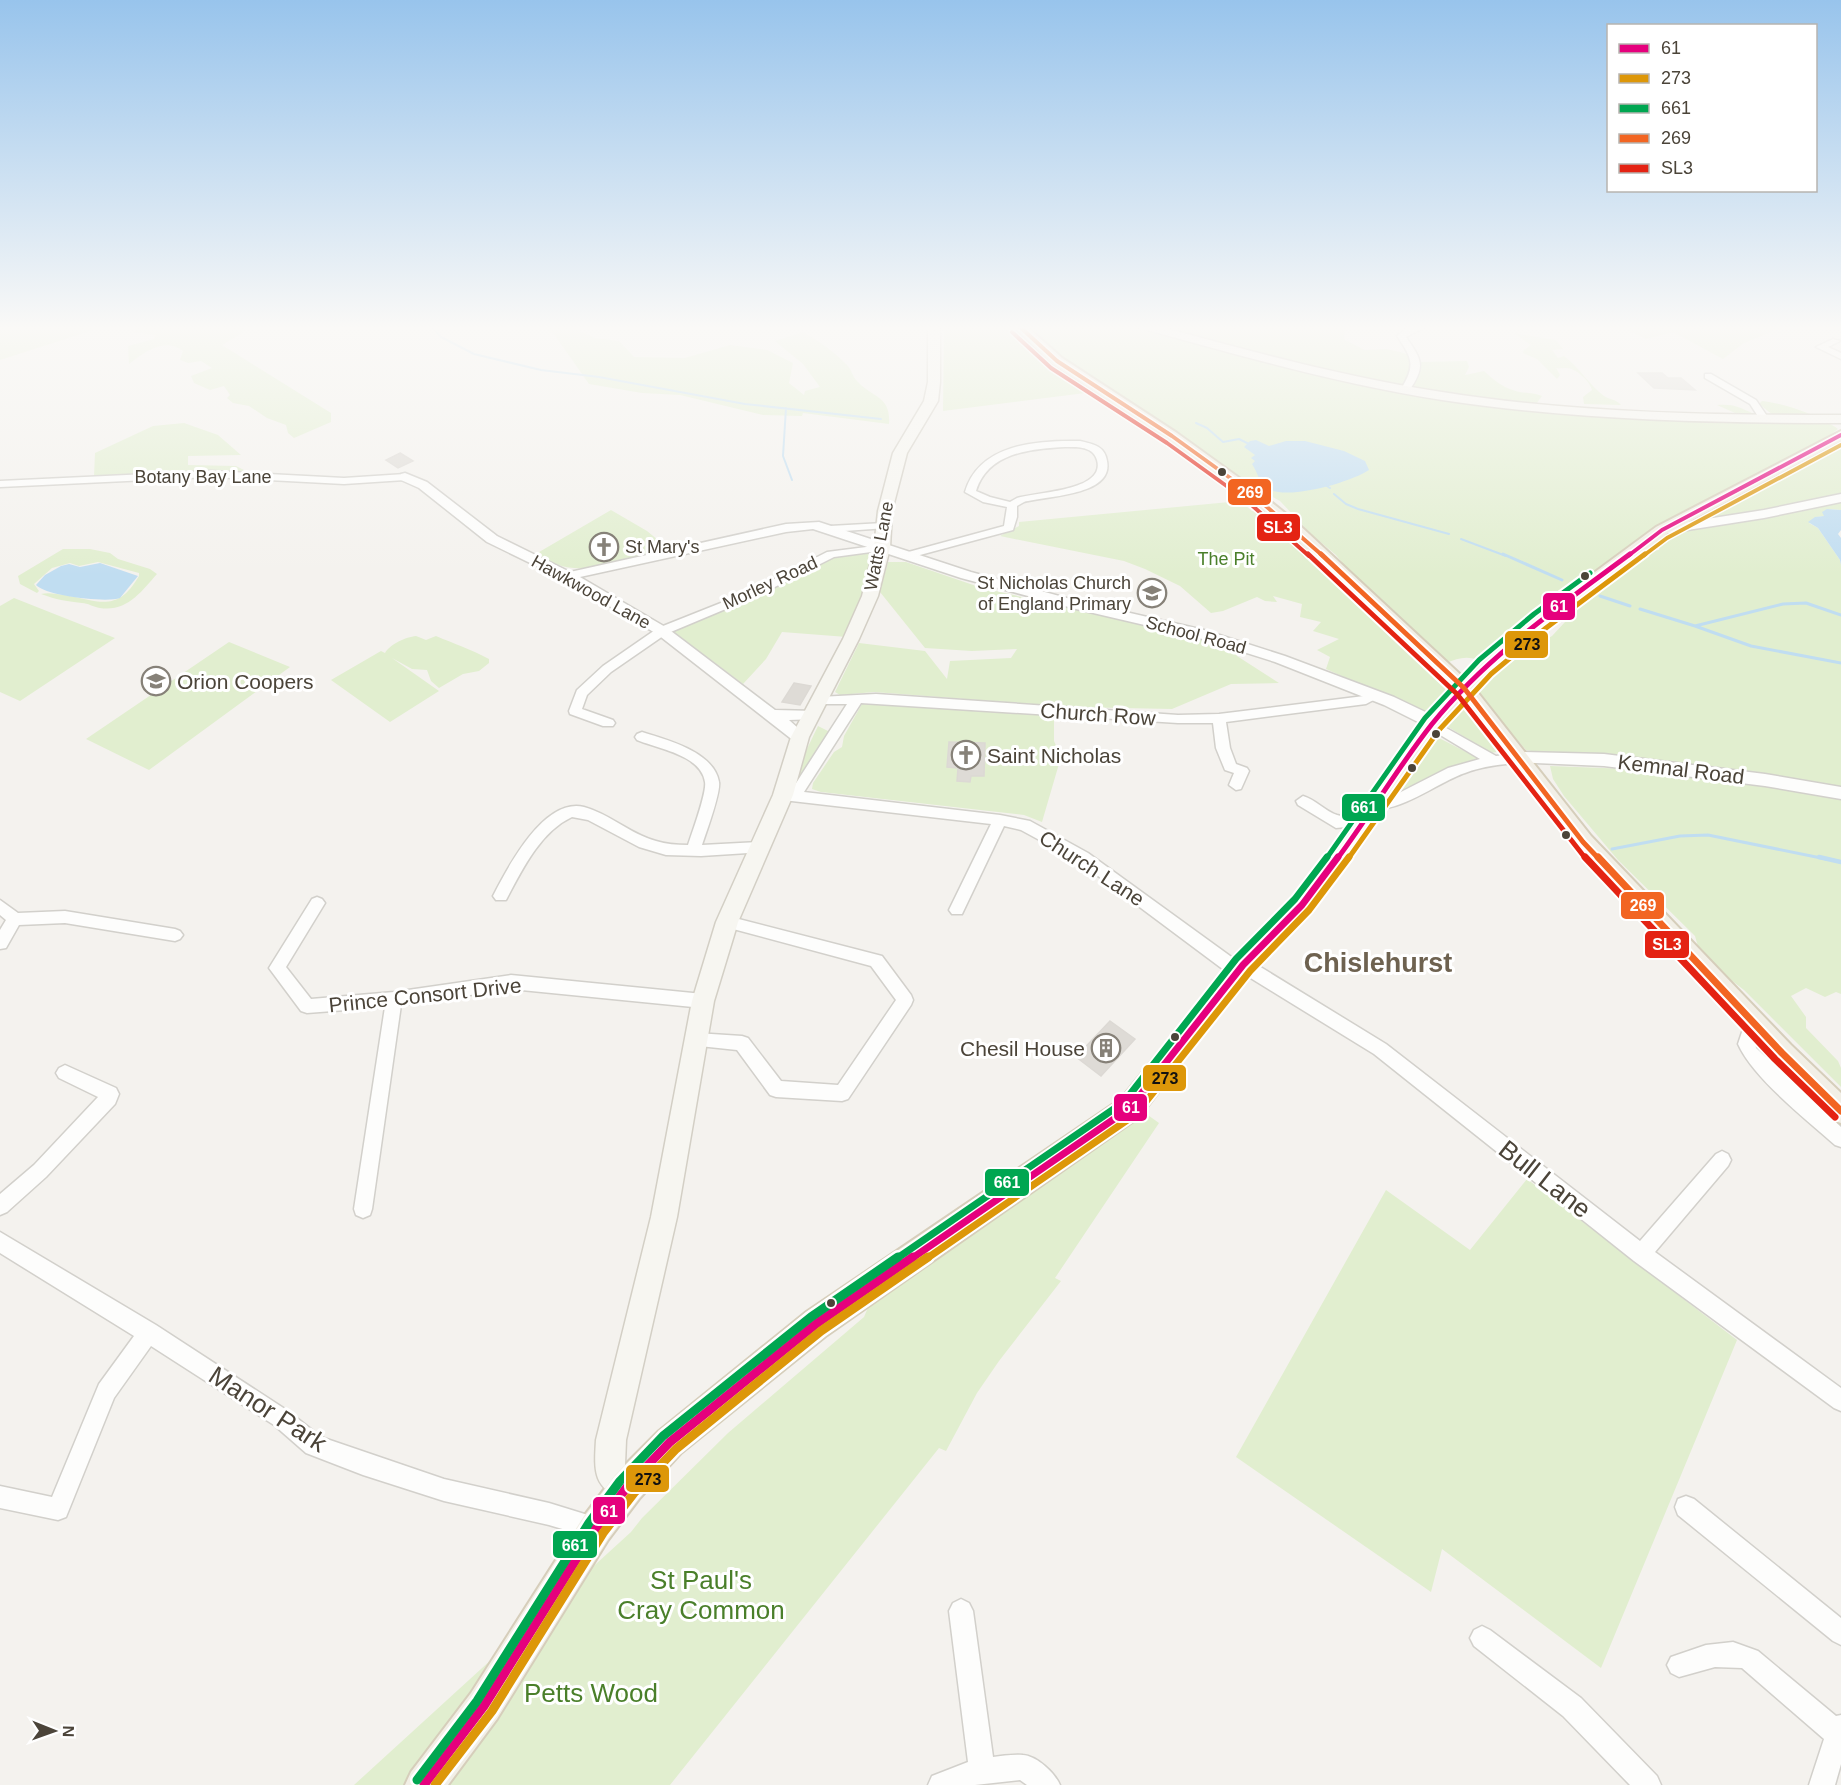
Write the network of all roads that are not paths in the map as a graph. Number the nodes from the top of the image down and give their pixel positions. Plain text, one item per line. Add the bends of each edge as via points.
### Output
1 (927, 408) edge
2 (1129, 408) edge
3 (1546, 408) edge
4 (1757, 408) edge
5 (1841, 418) edge
6 (1764, 419) junction
7 (1841, 435) edge
8 (405, 477) joint
9 (0, 484) edge
10 (1841, 498) edge
11 (1012, 505) junction
12 (883, 526) junction
13 (830, 529) junction
14 (1662, 530) junction
15 (882, 548) junction
16 (905, 556) junction
17 (568, 576) junction
18 (662, 631) junction
19 (1464, 688) junction
20 (1375, 696) junction
21 (857, 699) junction
22 (815, 708) junction
23 (772, 715) junction
24 (1219, 718) junction
25 (608, 723) dead end
26 (1433, 723) junction
27 (642, 737) dead end
28 (800, 737) junction
29 (1520, 758) junction
30 (1492, 760) junction
31 (1236, 785) dead end
32 (1841, 793) edge
33 (789, 795) junction
34 (1303, 801) dead end
35 (1376, 804) junction
36 (1000, 820) junction
37 (1360, 828) junction
38 (759, 848) junction
39 (694, 849) junction
40 (501, 896) dead end
41 (317, 903) dead end
42 (0, 906) edge
43 (957, 910) dead end
44 (15, 919) junction
45 (727, 922) junction
46 (175, 935) dead end
47 (0, 943) edge
48 (1241, 968) junction
49 (394, 999) junction
50 (703, 1001) junction
51 (1762, 1032) junction
52 (696, 1040) junction
53 (65, 1073) dead end
54 (1841, 1111) edge
55 (1841, 1139) edge
56 (1722, 1160) dead end
57 (0, 1206) edge
58 (363, 1209) dead end
59 (0, 1242) edge
60 (1641, 1254) junction
61 (149, 1332) junction
62 (1841, 1401) edge
63 (627, 1487) junction
64 (0, 1497) edge
65 (1686, 1507) dead end
66 (596, 1528) junction
67 (960, 1611) dead end
68 (1841, 1633) edge
69 (1482, 1638) dead end
70 (1679, 1665) dead end
71 (1839, 1729) edge
72 (982, 1770) junction
73 (424, 1785) edge
74 (941, 1785) edge
75 (1047, 1785) edge
76 (1648, 1785) edge
77 (1822, 1785) edge

1 - 12 main road, Watts Lane via 900,453
2 - 19 main road via 1289,524
3 - 6 main road
4 - 6 street
5 - 6 main road
7 - 14 main road
8 - 9 street, Botany Bay Lane via 359,483 187,474
8 - 17 street, Hawkwood Lane via 423,485 492,539
10 - 14 street
11 - 11 street via 970,492 972,482 997,456 1014,449 1058,444 1084,444 1099,451 1104,467 1094,483 1073,491 1029,497
11 - 16 street via 1009,528
12 - 13 street
12 - 15 main road, Watts Lane
13 - 15 street, School Road
13 - 17 street, School Road via 806,524
14 - 19 main road via 1540,621
15 - 16 street, School Road
15 - 18 street, Morley Road via 831,554 755,592
15 - 22 main road, Watts Lane via 866,605
16 - 20 street, School Road via 1066,602 1199,633
17 - 18 street, Hawkwood Lane
18 - 23 street, Hawkwood Lane
18 - 25 street, Morley Road via 607,669 581,693 575,711
19 - 26 main road
19 - 29 main road
20 - 24 street, Church Row
20 - 26 street, School Road
21 - 22 street, Church Row
21 - 24 street, Church Row via 1178,719
21 - 33 street
22 - 23 street
22 - 28 main road, Watts Lane
23 - 28 street, Hawkwood Lane
24 - 31 street via 1230,767 1242,771
26 - 30 street
26 - 35 main road
27 - 39 street via 697,758 707,768 713,784
28 - 33 main road, Watts Lane
29 - 30 street
29 - 32 street, Kemnal Road via 1604,760
29 - 51 main road via 1583,842
30 - 35 street via 1446,774 1389,804
33 - 36 street, Church Lane
33 - 38 main road, Watts Lane
34 - 37 street via 1341,824 1344,820
35 - 37 main road
36 - 43 street
36 - 48 street, Church Lane via 1025,825 1083,857
37 - 48 main road via 1302,905
38 - 39 street
38 - 45 main road, Watts Lane
39 - 40 street via 666,849 580,810 566,811 529,849
41 - 49 street, Prince Consort Drive via 277,968 307,1006
42 - 44 street
44 - 46 street via 65,917
44 - 47 street
45 - 50 main road, Watts Lane
45 - 52 street via 876,961 905,1000 842,1093 776,1089 742,1043
48 - 60 street, Bull Lane via 1380,1049
48 - 63 main road via 1138,1098 1116,1119 816,1324 670,1442
49 - 50 street, Prince Consort Drive via 511,982
49 - 58 street
50 - 52 main road, Watts Lane
51 - 54 main road
51 - 55 street via 1748,1037 1750,1053
52 - 63 main road, Watts Lane via 664,1217 611,1440 609,1472
53 - 57 street via 110,1094 109,1098 40,1171
56 - 60 street
59 - 61 street, Manor Park
60 - 62 street, Bull Lane
61 - 64 street via 106,1391 58,1509
61 - 66 street, Manor Park via 281,1418 314,1445 444,1490
63 - 66 main road
65 - 68 street
66 - 73 main road via 484,1706
67 - 72 street
69 - 76 street via 1572,1707
70 - 71 street via 1728,1652 1743,1655
71 - 77 street
72 - 74 street
72 - 75 street via 1024,1767

